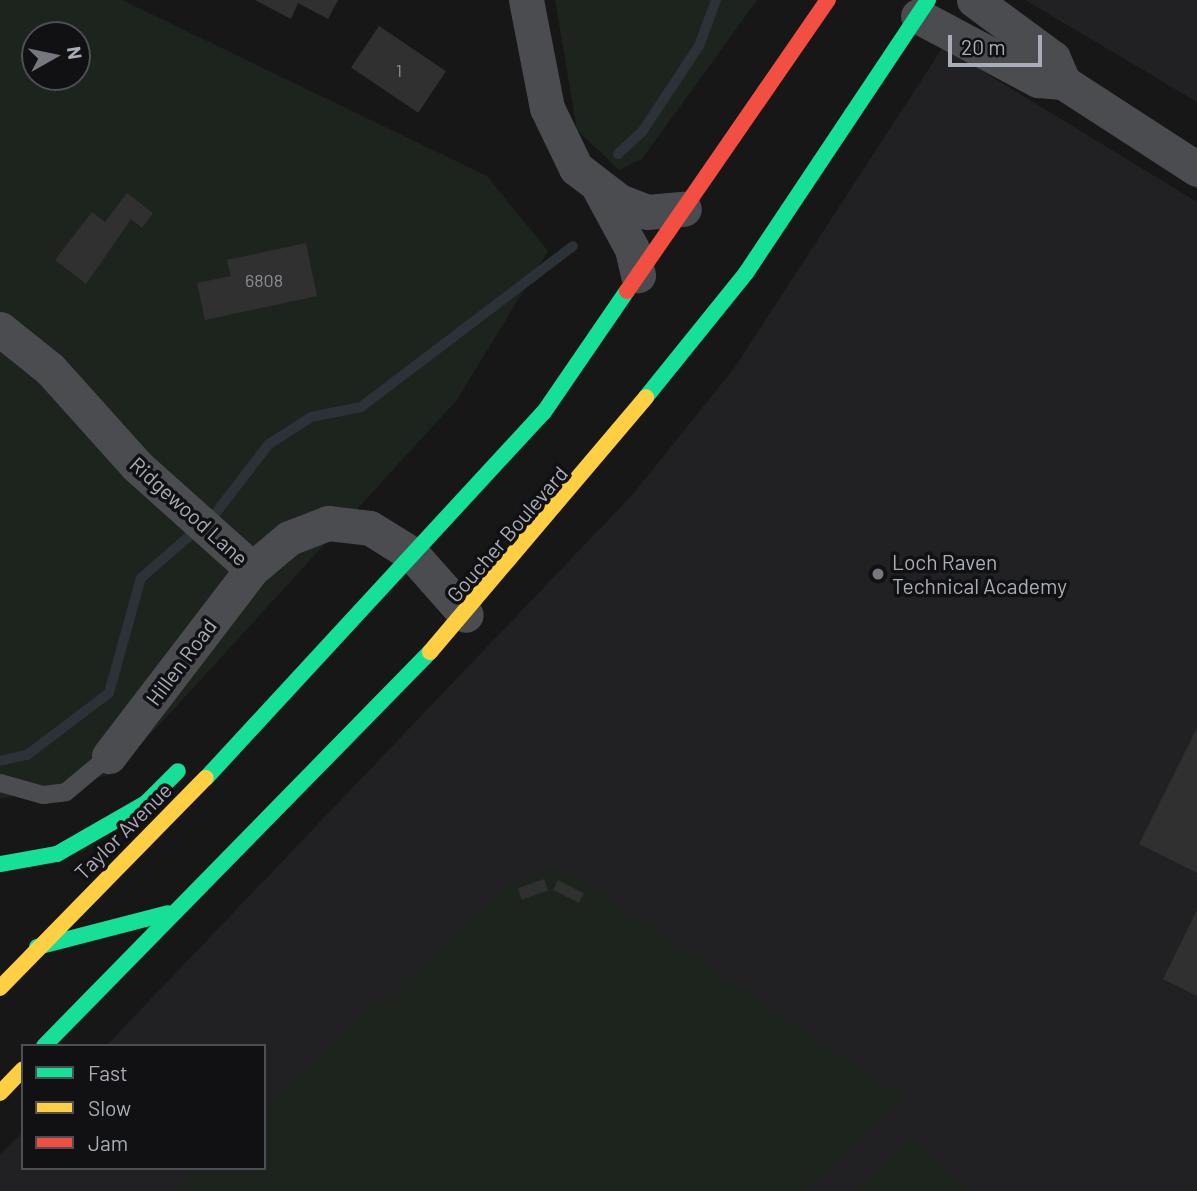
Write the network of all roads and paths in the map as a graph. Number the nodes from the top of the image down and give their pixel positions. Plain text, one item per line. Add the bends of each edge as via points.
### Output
1 (526, 0) edge
2 (828, 0) edge
3 (974, 0) edge
4 (917, 8) edge
5 (1063, 82) junction
6 (1197, 169) edge
7 (598, 187) junction
8 (684, 209) junction
9 (638, 275) junction
10 (0, 329) edge
11 (412, 554) junction
12 (252, 569) junction
13 (466, 615) junction
14 (277, 705) junction
15 (235, 721) dead end
16 (195, 754) dead end
17 (109, 756) joint
18 (4, 785) edge
19 (0, 864) edge
20 (170, 912) junction
21 (38, 947) junction
22 (10, 949) dead end
23 (0, 988) edge
24 (46, 1044) edge
25 (21, 1071) edge
26 (0, 1093) edge

1 - 7 street via 547,108 576,168
2 - 8 main road
3 - 5 street via 1053,58
4 - 5 street via 1038,80
4 - 13 main road, Goucher Boulevard via 746,273
5 - 6 street
7 - 8 street via 648,212
7 - 9 street via 632,248
8 - 9 main road
9 - 11 main road via 544,412
10 - 12 street, Ridgewood Lane via 50,369 137,466
11 - 12 street, Ridgewood Lane via 370,528 328,523 289,538
11 - 13 street, Ridgewood Lane
11 - 14 main road
12 - 17 street, Hillen Road
13 - 20 main road, Goucher Boulevard
14 - 15 main road
14 - 21 main road, Taylor Avenue
16 - 19 main road via 146,803 57,853
17 - 18 lane via 66,792
20 - 21 main road
20 - 24 main road
21 - 22 main road
21 - 23 main road, Taylor Avenue
25 - 26 main road

